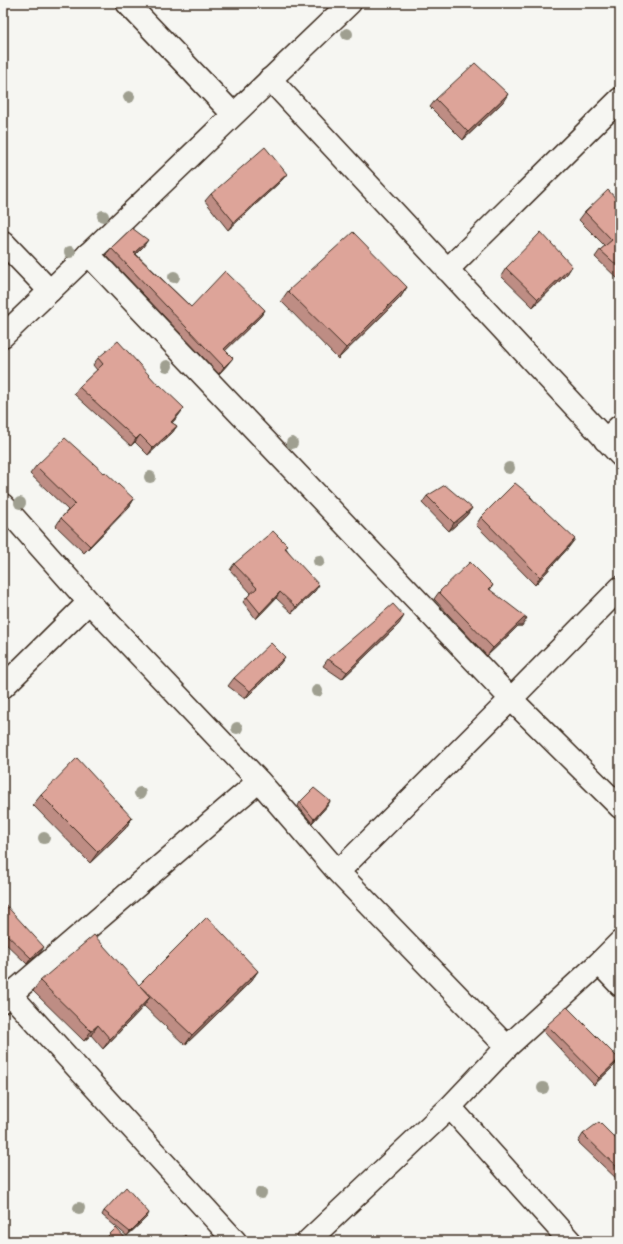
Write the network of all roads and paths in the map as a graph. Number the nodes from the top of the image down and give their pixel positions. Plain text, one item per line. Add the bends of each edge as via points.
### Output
1 (127, 3) edge
2 (350, 3) edge
3 (270, 79) junction
4 (620, 99) edge
5 (233, 114) junction
6 (3, 242) edge
7 (88, 254) junction
8 (447, 270) junction
9 (50, 291) junction
10 (3, 336) edge
11 (615, 440) edge
12 (3, 505) edge
13 (620, 588) edge
14 (89, 602) junction
15 (3, 687) edge
16 (512, 699) junction
17 (258, 781) junction
18 (620, 807) edge
19 (338, 872) junction
20 (620, 942) edge
21 (599, 963) junction
22 (620, 985) edge
23 (7, 997) edge
24 (507, 1047) junction
25 (450, 1107) junction
26 (235, 1241) edge
27 (308, 1241) edge
28 (570, 1241) edge

1 - 5 street
2 - 3 street
3 - 5 street
3 - 8 street
4 - 8 street
5 - 7 street
6 - 9 street
7 - 9 street
7 - 16 street
8 - 11 street
9 - 10 street
12 - 14 street
13 - 16 street
14 - 15 street
14 - 17 street
16 - 18 street
16 - 19 street
17 - 19 street
17 - 23 street
19 - 24 street
20 - 21 street
21 - 22 street
21 - 24 street
23 - 26 street
24 - 25 street
25 - 27 street
25 - 28 street

